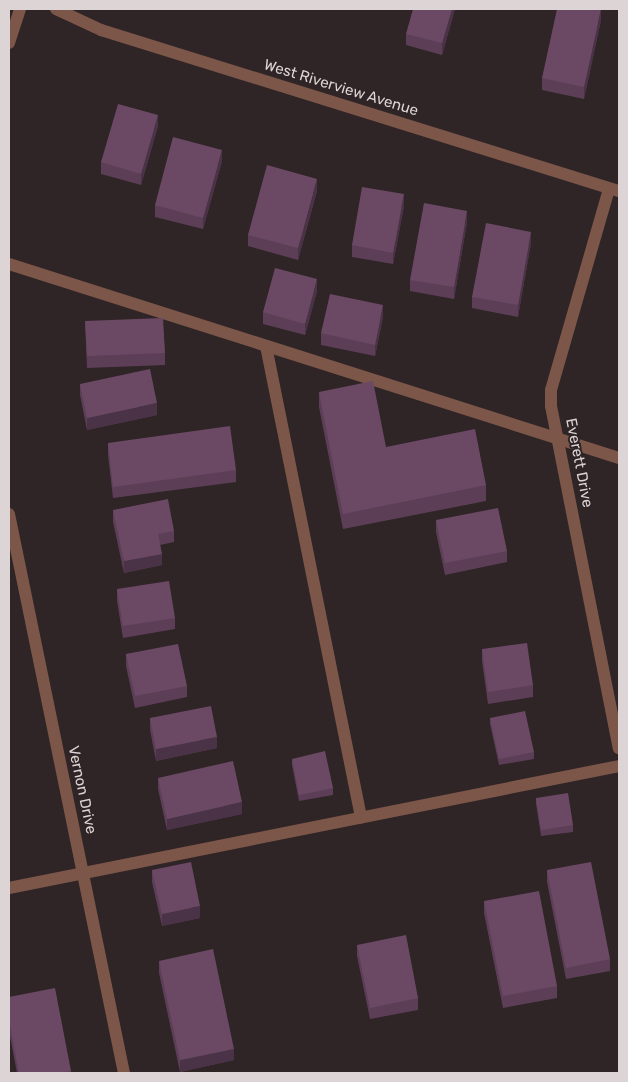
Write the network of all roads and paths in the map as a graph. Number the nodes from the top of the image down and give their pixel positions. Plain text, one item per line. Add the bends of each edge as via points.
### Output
1 (20, 9) edge
2 (56, 9) edge
3 (9, 44) edge
4 (614, 190) edge
5 (9, 264) edge
6 (266, 346) junction
7 (557, 438) junction
8 (619, 458) edge
9 (9, 514) edge
10 (619, 748) edge
11 (619, 766) edge
12 (361, 818) junction
13 (83, 873) junction
14 (9, 888) edge
15 (124, 1073) edge

1 - 3 street
2 - 4 street, West Riverview Avenue via 101,30
4 - 7 street, Everett Drive via 551,390
5 - 6 street
6 - 7 street
6 - 12 street
7 - 8 street
7 - 10 street, Everett Drive
9 - 13 street, Vernon Drive
11 - 12 street
12 - 13 street
13 - 14 street
13 - 15 street, Vernon Drive

